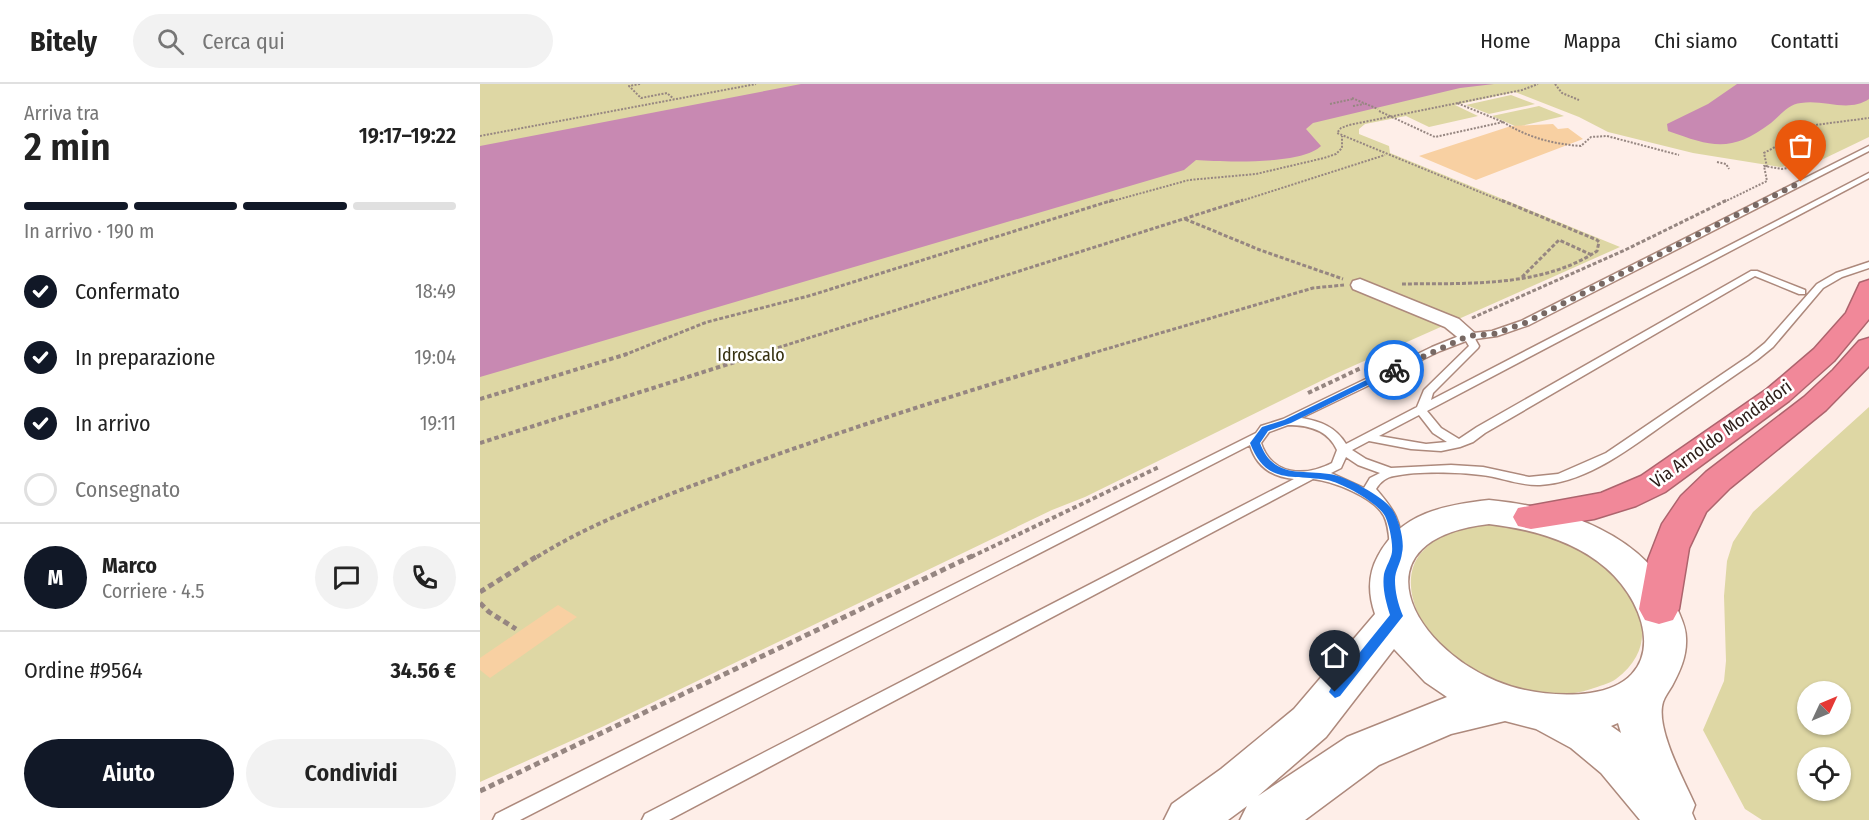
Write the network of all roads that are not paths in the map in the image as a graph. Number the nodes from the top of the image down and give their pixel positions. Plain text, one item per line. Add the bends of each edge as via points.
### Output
1 (1869, 148) edge
2 (1869, 175) edge
3 (1869, 265) edge
4 (1360, 285) road end
5 (1869, 288) edge
6 (1802, 292) dead end
7 (1468, 336) junction
8 (1869, 346) edge
9 (1421, 410) junction
10 (1287, 422) junction
11 (1258, 436) junction
12 (1367, 437) junction
13 (1459, 443) junction
14 (1343, 450) junction
15 (1390, 472) junction
16 (1311, 475) junction
17 (1378, 500) junction
18 (1531, 517) junction
19 (1397, 552) junction
20 (1659, 609) junction
21 (1397, 616) junction
22 (1658, 673) junction
23 (1523, 707) junction
24 (502, 820) edge
25 (651, 820) edge
26 (1188, 820) edge
27 (1265, 820) edge
28 (1676, 820) edge

1 - 7 lane via 1525,323 1494,334
2 - 9 lane
3 - 15 lane via 1820,286 1753,358 1610,456 1580,471 1541,481 1463,469
4 - 7 street via 1452,323
5 - 18 highway, Via Arnoldo Mondadori via 1858,315 1824,355 1760,409 1653,484 1634,496 1586,510
6 - 13 lane via 1754,273
7 - 9 lane via 1474,345 1428,392
7 - 10 lane
8 - 20 highway, Via Arnoldo Mondadori via 1809,410 1718,479 1686,514 1664,570
9 - 12 lane
9 - 13 lane via 1436,431
10 - 11 lane via 1275,424
10 - 14 lane via 1312,423 1324,428 1340,441
11 - 16 lane via 1256,451 1269,466 1293,475
11 - 24 lane
12 - 13 lane via 1436,448
12 - 14 lane
14 - 15 lane
14 - 16 lane via 1337,465
15 - 17 lane via 1374,481 1370,489
16 - 17 lane via 1330,477
16 - 25 lane
17 - 19 lane via 1393,523
18 - 19 main road via 1489,512 1451,516 1419,530
18 - 20 main road via 1571,530 1608,551 1638,578
19 - 21 main road via 1389,582
20 - 22 main road via 1666,642
21 - 23 main road via 1410,639 1443,671 1471,689
21 - 26 main road via 1310,723
22 - 23 main road via 1642,690 1613,706 1576,713
22 - 28 main road via 1642,700 1640,719
23 - 27 main road via 1444,717 1364,751
23 - 28 main road via 1571,724 1609,749

